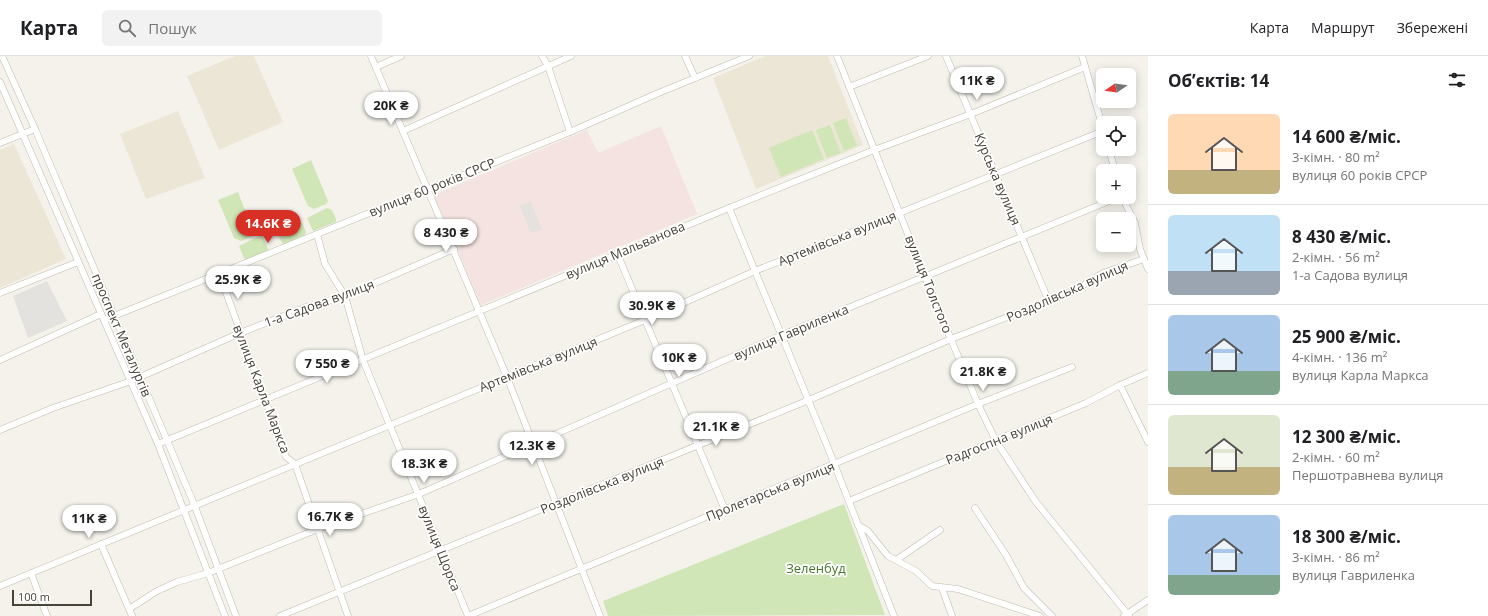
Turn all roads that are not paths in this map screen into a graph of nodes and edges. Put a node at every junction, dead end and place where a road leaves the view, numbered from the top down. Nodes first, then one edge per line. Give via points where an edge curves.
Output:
1 (2, 56) edge
2 (371, 56) edge
3 (401, 56) edge
4 (542, 56) edge
5 (571, 56) edge
6 (685, 56) edge
7 (749, 56) edge
8 (837, 56) edge
9 (928, 56) edge
10 (946, 56) edge
11 (1082, 56) edge
12 (548, 66) junction
13 (376, 67) junction
14 (1085, 67) junction
15 (695, 78) junction
16 (0, 82) edge
17 (849, 87) junction
18 (971, 114) junction
19 (1099, 116) edge
20 (35, 129) junction
21 (403, 131) junction
22 (570, 132) junction
23 (23, 134) junction
24 (1096, 134) edge
25 (0, 143) edge
26 (874, 150) junction
27 (996, 175) junction
28 (428, 189) junction
29 (1103, 204) edge
30 (1124, 204) edge
31 (729, 208) junction
32 (900, 213) junction
33 (317, 234) junction
34 (1022, 237) junction
35 (454, 249) junction
36 (617, 254) junction
37 (1144, 259) junction
38 (78, 262) junction
39 (92, 264) junction
40 (1148, 269) edge
41 (82, 270) junction
42 (755, 271) junction
43 (219, 273) junction
44 (925, 277) junction
45 (0, 293) edge
46 (345, 296) junction
47 (1049, 302) junction
48 (478, 311) junction
49 (101, 314) junction
50 (115, 316) junction
51 (104, 320) junction
52 (645, 320) junction
53 (240, 333) junction
54 (782, 335) junction
55 (951, 339) junction
56 (0, 360) edge
57 (363, 360) junction
58 (1072, 367) dead end
59 (1148, 373) edge
60 (140, 376) junction
61 (507, 377) junction
62 (131, 381) junction
63 (672, 382) junction
64 (1120, 385) junction
65 (265, 400) junction
66 (809, 400) junction
67 (978, 404) junction
68 (391, 424) junction
69 (0, 430) edge
70 (167, 439) junction
71 (996, 441) junction
72 (1148, 442) edge
73 (158, 444) junction
74 (533, 444) junction
75 (698, 445) junction
76 (295, 464) junction
77 (835, 465) junction
78 (419, 494) junction
79 (849, 501) junction
80 (556, 503) junction
81 (194, 504) junction
82 (975, 508) dead end
83 (184, 509) junction
84 (725, 510) junction
85 (858, 525) junction
86 (318, 529) junction
87 (940, 530) dead end
88 (101, 544) junction
89 (442, 550) junction
90 (896, 560) junction
91 (219, 569) junction
92 (582, 569) junction
93 (30, 573) junction
94 (208, 573) junction
95 (0, 586) edge
96 (942, 588) junction
97 (340, 592) junction
98 (1148, 600) edge
99 (129, 609) junction
100 (1127, 615) edge
101 (47, 616) edge
102 (132, 616) edge
103 (225, 616) edge
104 (236, 616) edge
105 (280, 616) edge
106 (348, 616) edge
107 (468, 616) edge
108 (600, 616) edge
109 (894, 616) edge
110 (952, 616) edge
111 (1040, 616) edge
112 (1052, 616) edge

1 - 20 street, проспект Металургів
2 - 13 street
3 - 13 street
4 - 12 street
5 - 12 street
6 - 15 street
7 - 15 street, вулиця 60 років СРСР
8 - 17 street, вулиця Толстого
9 - 17 street
10 - 18 street, Курська вулиця
11 - 14 street
12 - 21 street
12 - 22 street
13 - 21 street
14 - 18 street, вулиця Мальванова
14 - 19 street
15 - 22 street, вулиця 60 років СРСР
16 - 23 street, проспект Металургів
17 - 26 street, вулиця Толстого
18 - 26 street, вулиця Мальванова
18 - 27 street, Курська вулиця
20 - 23 street
20 - 39 street, проспект Металургів
21 - 28 street
22 - 28 street, вулиця 60 років СРСР
23 - 25 street
23 - 38 street, проспект Металургів
24 - 27 street, Артемівська вулиця
26 - 31 street, вулиця Мальванова
26 - 32 street, вулиця Толстого
27 - 32 street, Артемівська вулиця
27 - 34 street, Курська вулиця
28 - 33 street, вулиця 60 років СРСР
28 - 35 street
29 - 34 street, вулиця Гавриленка
30 - 37 street via 1135,222
31 - 36 street, вулиця Мальванова
31 - 42 street
32 - 42 street, Артемівська вулиця
32 - 44 street, вулиця Толстого
33 - 43 street, вулиця 60 років СРСР
33 - 46 street, вулиця Щорса via 325,264
34 - 44 street, вулиця Гавриленка
34 - 47 street, Курська вулиця
35 - 46 street, 1-а Садова вулиця
35 - 48 street
36 - 48 street, вулиця Мальванова
36 - 52 street
37 - 40 street
37 - 47 street, Роздолівська вулиця via 1103,273 1074,291
38 - 41 street, проспект Металургів
38 - 45 street
39 - 41 street
39 - 50 street, проспект Металургів
41 - 49 street, проспект Металургів
42 - 52 street, Артемівська вулиця
42 - 54 street
43 - 50 street, вулиця 60 років СРСР
43 - 53 street, вулиця Карла Маркса
44 - 54 street, вулиця Гавриленка
44 - 55 street, вулиця Толстого
46 - 53 street, 1-а Садова вулиця via 309,306
46 - 57 street, вулиця Щорса
47 - 55 street, Роздолівська вулиця
48 - 57 street, вулиця Мальванова
48 - 61 street
49 - 51 street, проспект Металургів
49 - 56 street
50 - 51 street, вулиця 60 років СРСР
50 - 60 street, проспект Металургів
51 - 62 street, проспект Металургів
52 - 61 street, Артемівська вулиця
52 - 63 street
53 - 60 street, 1-а Садова вулиця
53 - 65 street, вулиця Карла Маркса
54 - 63 street, вулиця Гавриленка
54 - 66 street
55 - 66 street, Роздолівська вулиця
55 - 67 street, вулиця Толстого
57 - 65 street, вулиця Мальванова
57 - 68 street, вулиця Щорса
58 - 67 street, Пролетарська вулиця
59 - 64 street, Радгоспна вулиця
60 - 62 street, 1-а Садова вулиця
60 - 70 street, проспект Металургів
61 - 68 street, Артемівська вулиця
61 - 74 street
62 - 69 street via 53,408
62 - 73 street, проспект Металургів
63 - 74 street, вулиця Гавриленка
63 - 75 street
64 - 71 street, Радгоспна вулиця via 1086,403
64 - 72 street
65 - 70 street, вулиця Мальванова
65 - 76 street, вулиця Карла Маркса via 286,457
66 - 75 street, Роздолівська вулиця
66 - 77 street
67 - 71 street, вулиця Толстого
67 - 77 street, Пролетарська вулиця
68 - 76 street, Артемівська вулиця
68 - 78 street, вулиця Щорса
70 - 73 street, вулиця Мальванова
70 - 81 street, проспект Металургів
71 - 79 street, Радгоспна вулиця
71 - 100 street, вулиця Толстого via 1036,502
73 - 83 street, проспект Металургів
74 - 78 street, вулиця Гавриленка
74 - 80 street
75 - 80 street, Роздолівська вулиця
75 - 84 street
76 - 81 street, Артемівська вулиця
76 - 86 street, вулиця Карла Маркса
77 - 79 street
77 - 84 street, Пролетарська вулиця
78 - 86 street, вулиця Гавриленка
78 - 89 street, вулиця Щорса
79 - 85 street
80 - 89 street, Роздолівська вулиця
80 - 92 street
81 - 83 street, Артемівська вулиця
81 - 91 street, проспект Металургів
82 - 112 street via 1024,588
83 - 88 street
83 - 94 street, проспект Металургів
84 - 92 street, Пролетарська вулиця
85 - 90 street via 868,531 888,556
85 - 109 street
86 - 91 street, вулиця Гавриленка
86 - 97 street, вулиця Карла Маркса
87 - 90 street
88 - 93 street
88 - 99 street
89 - 97 street, Роздолівська вулиця
89 - 107 street, вулиця Щорса
90 - 96 street via 916,571 932,586
91 - 94 street, вулиця Гавриленка
91 - 104 street, проспект Металургів
92 - 107 street, Пролетарська вулиця
92 - 108 street
93 - 95 street
93 - 101 street
94 - 99 street via 157,591
94 - 103 street, проспект Металургів
96 - 110 street
96 - 111 street via 958,590
97 - 105 street, Роздолівська вулиця
97 - 106 street, вулиця Карла Маркса
98 - 100 street
99 - 102 street

